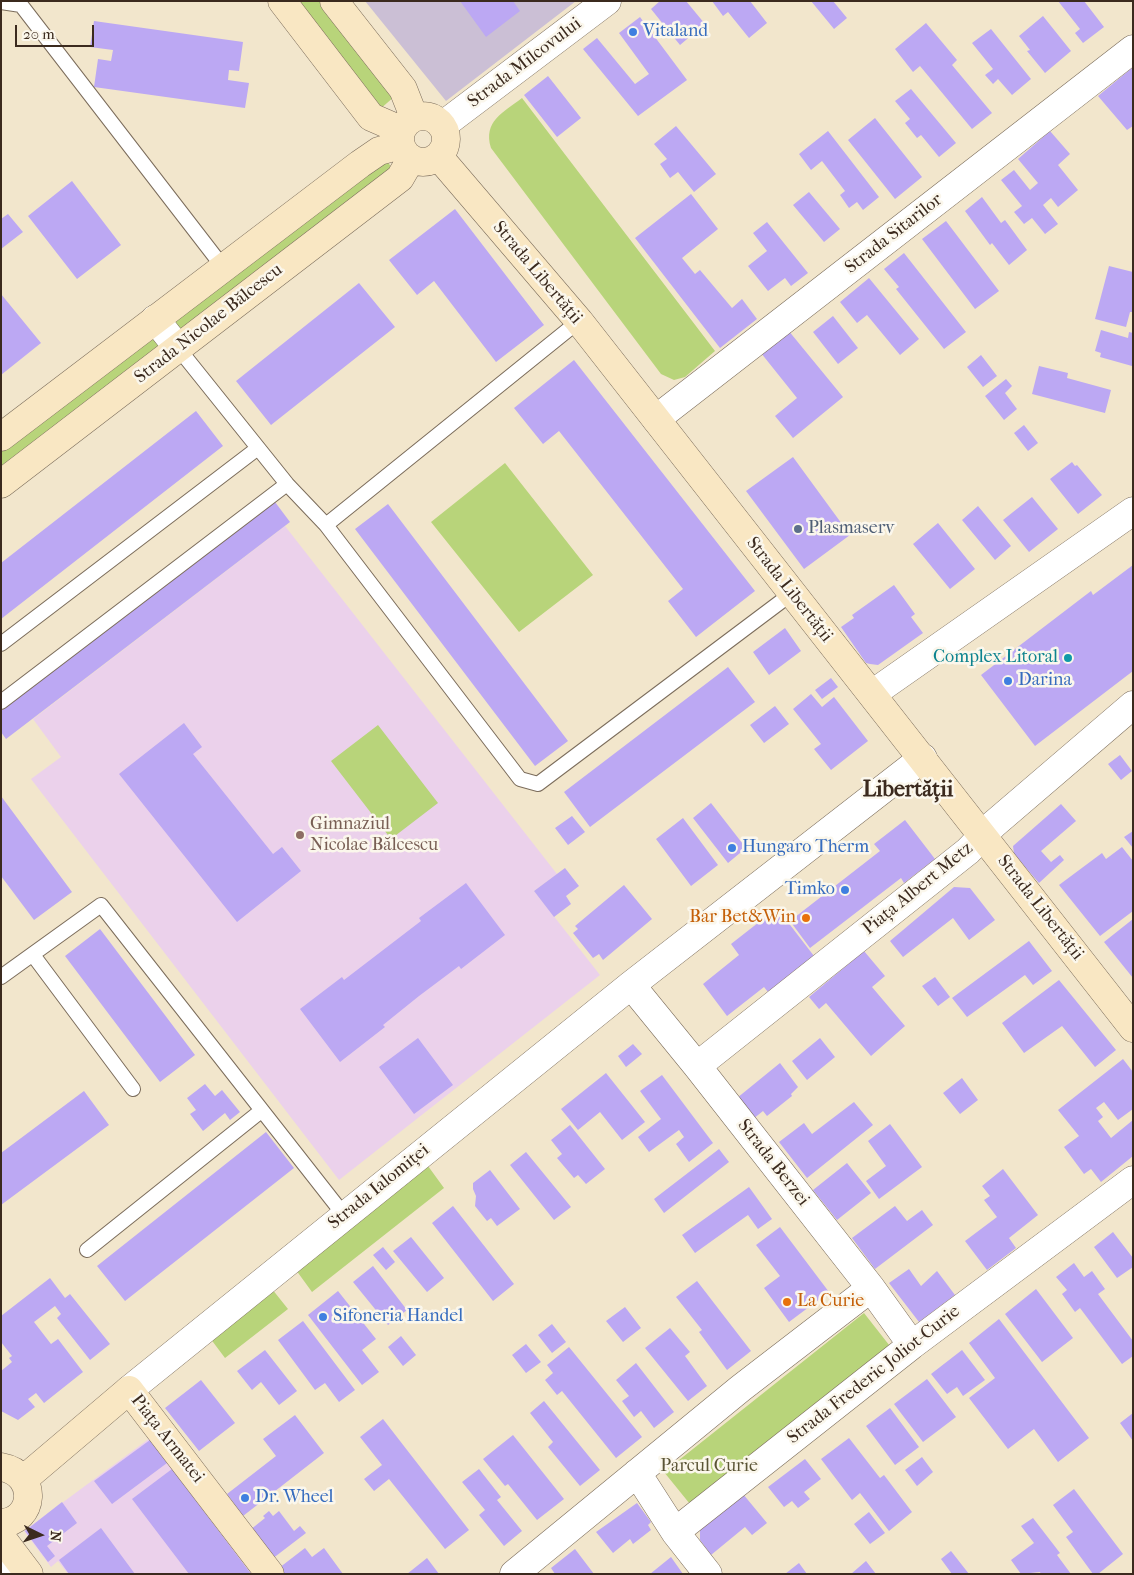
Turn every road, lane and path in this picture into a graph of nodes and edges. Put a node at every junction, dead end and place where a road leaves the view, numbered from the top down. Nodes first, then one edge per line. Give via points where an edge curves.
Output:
1 (282, 1) edge
2 (334, 1) edge
3 (607, 1) edge
4 (1, 2) edge
5 (1133, 49) edge
6 (443, 125) junction
7 (407, 138) junction
8 (439, 157) junction
9 (223, 267) junction
10 (155, 319) junction
11 (579, 321) junction
12 (178, 348) junction
13 (656, 419) junction
14 (1, 437) edge
15 (258, 448) junction
16 (1, 484) edge
17 (287, 484) junction
18 (1133, 511) edge
19 (326, 525) junction
20 (791, 594) junction
21 (1, 644) edge
22 (872, 694) junction
23 (1, 702) edge
24 (1133, 705) edge
25 (923, 758) junction
26 (983, 834) junction
27 (32, 955) junction
28 (1, 977) edge
29 (630, 985) junction
30 (1133, 1028) edge
31 (696, 1066) junction
32 (133, 1089) dead end
33 (261, 1111) junction
34 (1133, 1180) edge
35 (344, 1215) junction
36 (87, 1250) dead end
37 (871, 1288) junction
38 (912, 1345) junction
39 (129, 1390) junction
40 (10, 1468) edge
41 (637, 1473) junction
42 (1, 1523) edge
43 (675, 1532) junction
44 (1, 1537) edge
45 (16, 1568) edge
46 (270, 1574) edge
47 (514, 1574) edge
48 (708, 1574) edge

1 - 7 main road via 371,117
2 - 7 main road via 403,89
3 - 6 street, Strada Milcovului
4 - 9 lane via 21,5
5 - 13 street, Strada Sitarilor
6 - 7 main road via 430,116
6 - 8 main road via 447,142
7 - 8 main road via 425,162
7 - 9 main road, Strada Nicolae Bălcescu via 379,151
7 - 12 main road, Strada Nicolae Bălcescu via 400,178
8 - 11 main road, Strada Libertății
9 - 10 main road, Strada Nicolae Bălcescu
10 - 12 street
10 - 14 main road, Strada Nicolae Bălcescu
11 - 13 main road, Strada Libertății
11 - 19 lane
12 - 15 lane
12 - 16 main road, Strada Nicolae Bălcescu
13 - 20 main road, Strada Libertății
15 - 17 lane
15 - 21 lane
17 - 19 lane
17 - 23 lane
18 - 22 street
19 - 20 lane via 520,779 538,784
20 - 22 main road, Strada Libertății
22 - 25 main road, Strada Libertății
24 - 26 street, Piața Albert Metz
25 - 26 main road, Strada Libertății
25 - 29 street
26 - 30 main road, Strada Libertății
26 - 31 street, Piața Albert Metz via 968,851
27 - 28 lane
27 - 32 lane
27 - 33 lane via 101,905
29 - 31 street, Strada Berzei
29 - 35 street, Strada Ialomiței
31 - 37 street, Strada Berzei
33 - 35 lane
33 - 36 lane
34 - 38 street, Strada Frederic Joliot-Curie
35 - 39 street, Strada Ialomiței
37 - 38 street, Strada Berzei
37 - 41 street
38 - 43 street, Strada Frederic Joliot-Curie
39 - 40 main road, Piața Armatei
39 - 46 main road, Piața Armatei
40 - 42 main road via 28,1492 26,1507 17,1518
41 - 43 street
41 - 47 street
43 - 48 street
44 - 45 main road

